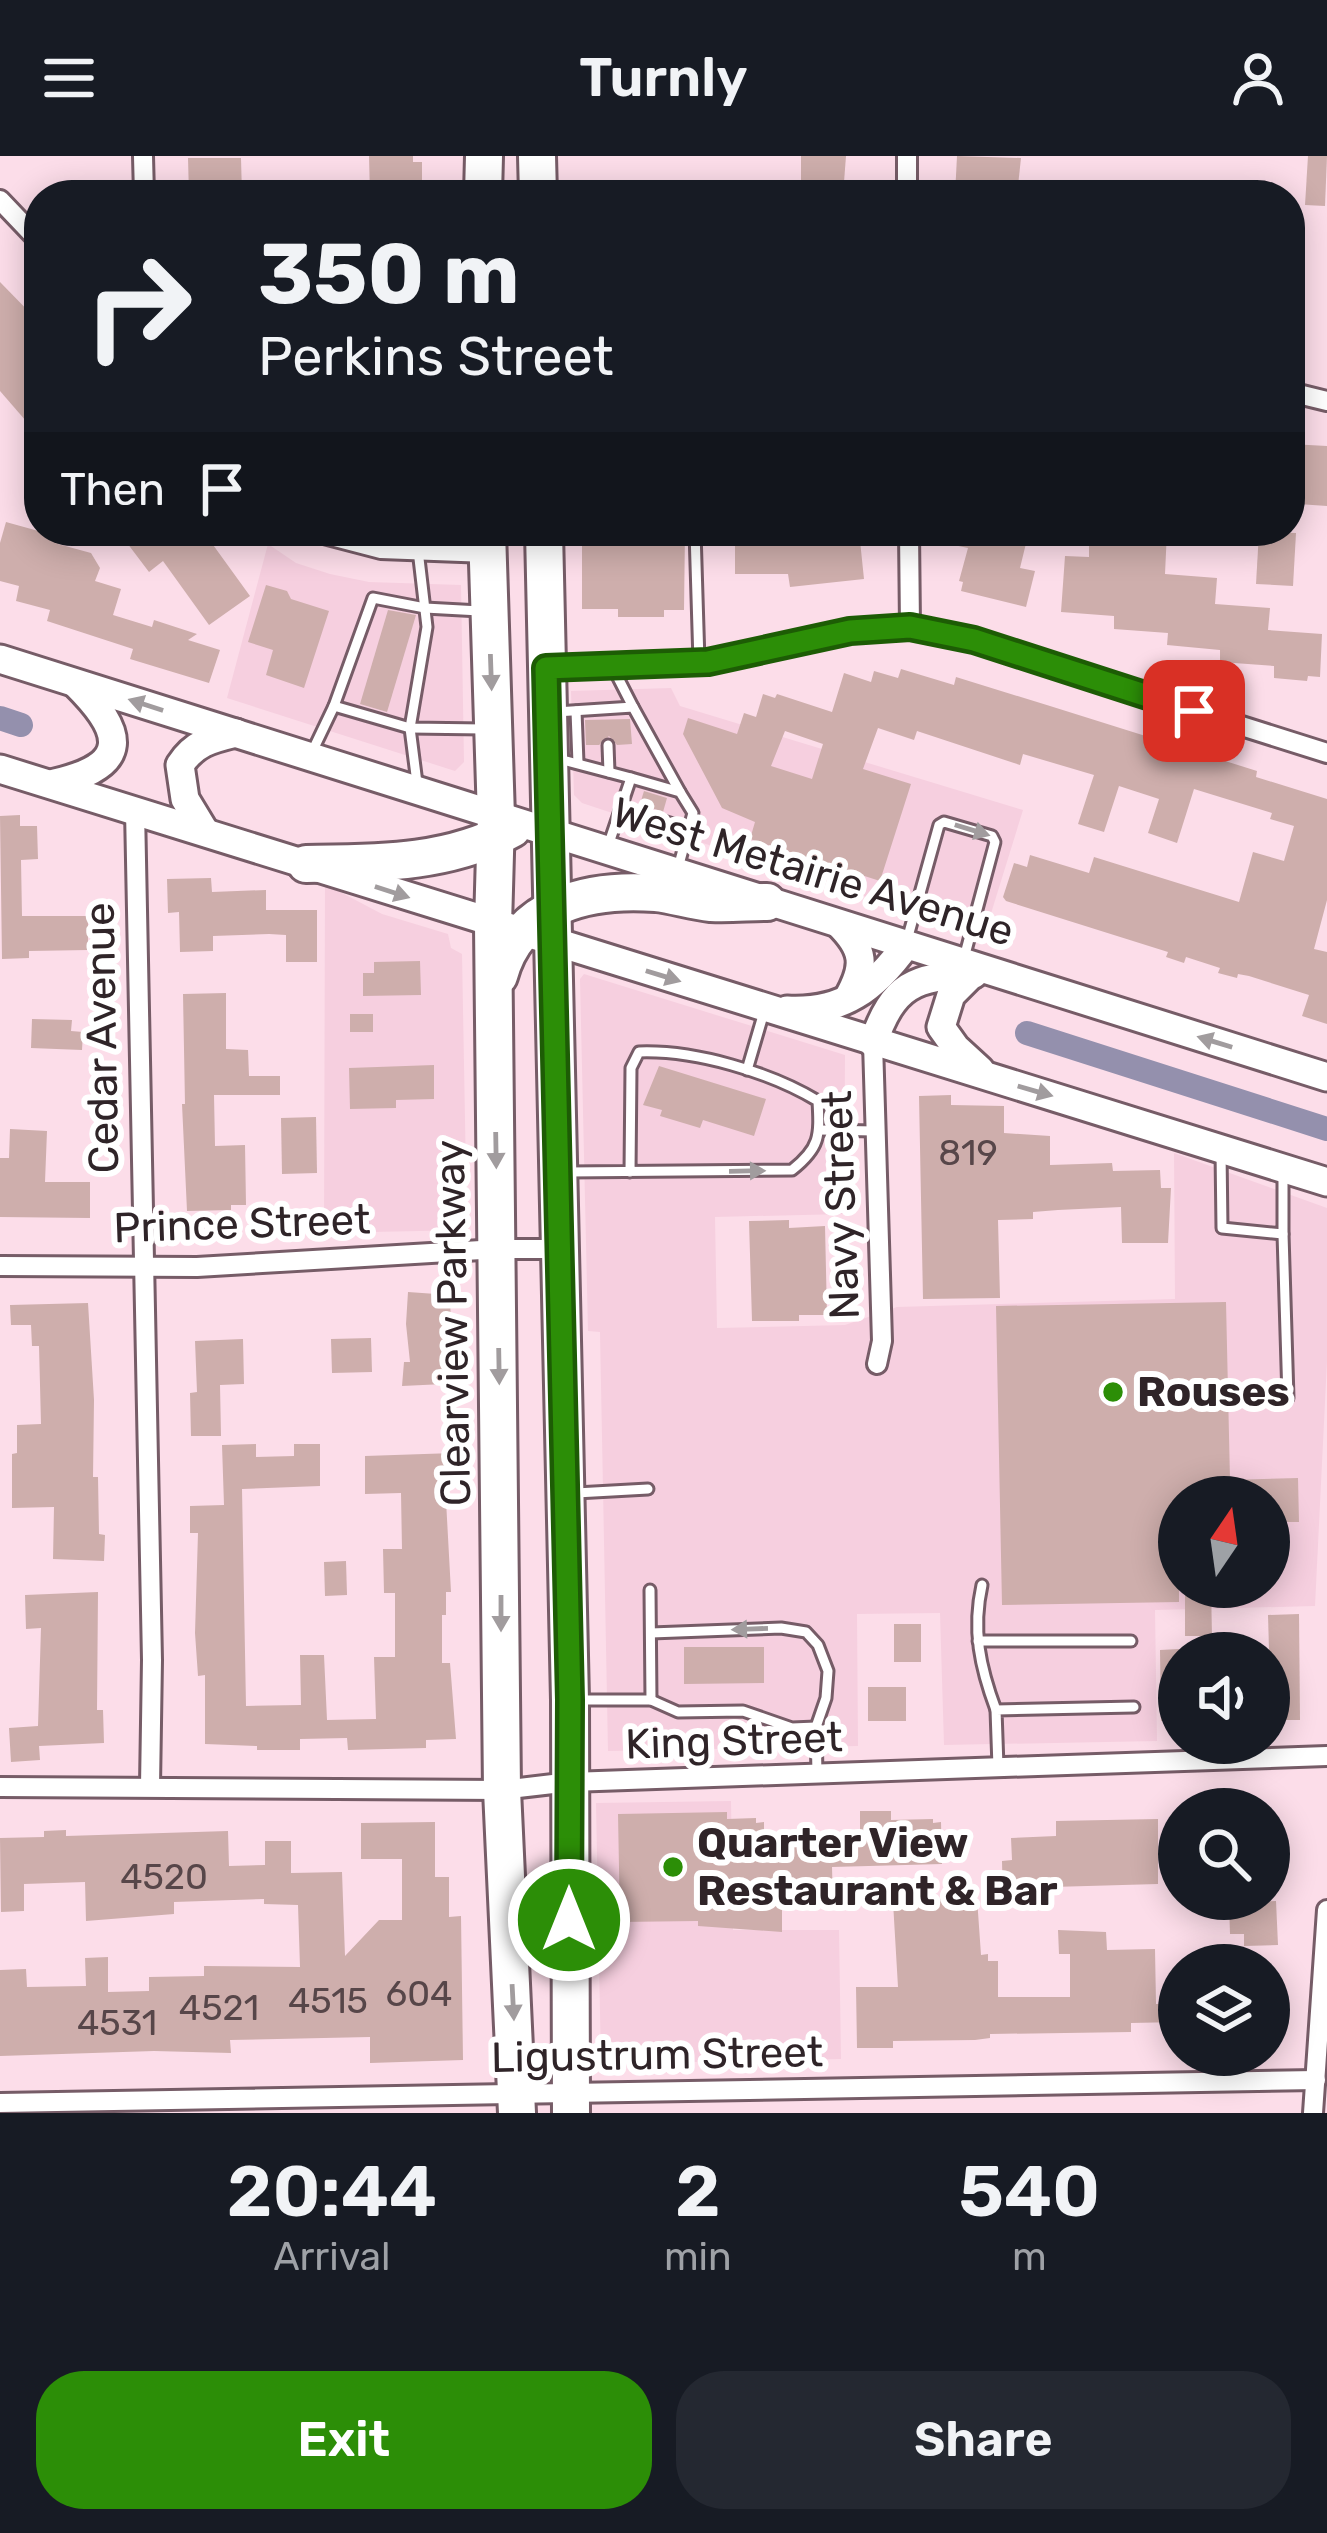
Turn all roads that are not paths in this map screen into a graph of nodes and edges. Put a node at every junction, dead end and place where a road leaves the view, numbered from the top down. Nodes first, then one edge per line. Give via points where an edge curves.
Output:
1 (0, 200) edge
2 (24, 225) edge
3 (372, 546) edge
4 (453, 546) edge
5 (488, 546) edge
6 (520, 546) edge
7 (545, 546) edge
8 (695, 546) edge
9 (909, 546) edge
10 (418, 550) junction
11 (546, 575) junction
12 (425, 608) junction
13 (489, 612) junction
14 (910, 627) junction
15 (0, 658) edge
16 (699, 662) junction
17 (612, 666) junction
18 (546, 668) junction
19 (73, 681) junction
20 (334, 706) junction
21 (633, 707) junction
22 (562, 712) junction
23 (410, 728) junction
24 (493, 729) junction
25 (236, 733) junction
26 (608, 745) dead end
27 (1327, 753) edge
28 (310, 757) junction
29 (558, 763) junction
30 (0, 769) edge
31 (609, 772) junction
32 (631, 778) junction
33 (51, 784) junction
34 (418, 792) junction
35 (680, 792) junction
36 (621, 808) junction
37 (135, 810) junction
38 (515, 829) junction
39 (689, 829) junction
40 (205, 832) junction
41 (606, 851) junction
42 (306, 864) junction
43 (676, 874) junction
44 (767, 902) junction
45 (839, 924) junction
46 (528, 926) junction
47 (906, 945) junction
48 (967, 968) junction
49 (848, 998) junction
50 (765, 1009) junction
51 (872, 1043) junction
52 (747, 1070) junction
53 (986, 1076) junction
54 (1327, 1077) edge
55 (820, 1130) junction
56 (875, 1131) junction
57 (1221, 1147) junction
58 (1283, 1167) junction
59 (556, 1172) junction
60 (629, 1172) junction
61 (1327, 1182) edge
62 (1283, 1234) junction
63 (498, 1249) junction
64 (558, 1249) junction
65 (141, 1265) junction
66 (0, 1266) edge
67 (877, 1364) dead end
68 (1288, 1398) dead end
69 (648, 1489) dead end
70 (565, 1493) junction
71 (500, 1496) junction
72 (982, 1585) dead end
73 (650, 1590) dead end
74 (650, 1633) junction
75 (977, 1641) junction
76 (1131, 1641) dead end
77 (570, 1700) junction
78 (651, 1700) junction
79 (1134, 1707) dead end
80 (996, 1710) junction
81 (816, 1727) junction
82 (1327, 1756) edge
83 (998, 1767) junction
84 (817, 1774) junction
85 (571, 1783) junction
86 (149, 1786) junction
87 (0, 1787) edge
88 (502, 1790) junction
89 (1327, 1910) edge
90 (1316, 2080) junction
91 (571, 2102) edge
92 (0, 2103) edge
93 (517, 2103) edge
94 (1313, 2113) edge

1 - 2 street
3 - 10 street
4 - 10 street
5 - 13 highway, Clearview Parkway
6 - 11 highway via 520,557
7 - 11 highway, Clearview Parkway
8 - 16 lane
9 - 14 street
10 - 12 lane
11 - 18 highway, Clearview Parkway
12 - 13 lane
12 - 20 lane via 373,598
12 - 23 lane
13 -> 24 highway, Clearview Parkway
14 - 16 street
14 - 27 street via 974,640
15 - 19 main road, West Metairie Avenue
16 - 17 street
17 - 18 street
17 - 21 lane
18 - 22 highway, Clearview Parkway
25 -> 19 main road, West Metairie Avenue
19 - 33 main road via 102,711 113,743 89,775
20 - 23 lane
20 - 28 lane
21 - 22 lane via 605,715
21 - 35 lane
22 - 29 highway, Clearview Parkway
23 - 24 lane
23 - 34 lane
24 - 38 highway, Clearview Parkway
25 - 28 main road, West Metairie Avenue
25 - 40 main road via 189,750 180,765 185,799
26 - 31 lane
28 - 34 main road, West Metairie Avenue
29 - 31 lane
29 - 38 highway, Clearview Parkway
30 - 33 main road
31 - 32 lane
32 - 35 lane
32 - 36 lane
33 - 37 main road
34 - 38 main road, West Metairie Avenue
35 - 39 lane via 693,814
36 - 39 lane
36 - 41 lane
37 - 40 main road
37 - 65 street, Cedar Avenue
38 - 41 main road, West Metairie Avenue
38 - 42 highway via 445,856
38 - 46 highway, Clearview Parkway
38 - 46 highway, Clearview Parkway
39 - 43 lane
40 - 42 main road
41 - 43 main road, West Metairie Avenue
42 -> 46 main road
43 - 44 main road, West Metairie Avenue
44 - 45 main road, West Metairie Avenue
44 - 46 highway via 614,892
45 - 47 main road, West Metairie Avenue
45 - 49 main road via 862,956
46 -> 50 main road
46 - 59 highway, Clearview Parkway
46 -> 63 highway, Clearview Parkway via 494,993
47 - 48 main road, West Metairie Avenue
47 -> 48 lane via 939,825 992,836
47 - 49 main road via 882,978
48 - 51 main road via 912,985 886,1007
48 - 53 main road via 941,1027
54 -> 48 main road, West Metairie Avenue
49 - 50 main road via 797,1011
50 - 51 main road
50 - 52 lane
51 - 53 main road
51 - 56 street, Navy Street
52 - 55 lane via 818,1101
52 - 60 lane via 639,1052 631,1068
53 -> 57 main road
55 - 56 lane
60 -> 55 lane via 792,1170 812,1154
56 - 67 street, Navy Street
57 - 58 main road
57 - 62 lane via 1222,1228
58 - 61 main road
58 - 62 lane
59 - 60 lane
59 - 64 highway, Clearview Parkway
62 - 68 lane
63 - 64 street, Prince Street
63 - 65 street, Prince Street
63 -> 71 highway, Clearview Parkway
64 - 70 highway, Clearview Parkway
65 - 66 street, Prince Street
65 - 86 street, Cedar Avenue
69 - 70 lane
70 - 71 highway
70 - 77 highway, Clearview Parkway
71 -> 88 highway, Clearview Parkway
72 - 75 lane
73 - 74 lane
74 - 78 lane
81 -> 74 lane via 828,1671 806,1632
75 - 76 lane
75 - 80 lane
77 - 78 lane
77 - 85 highway, Clearview Parkway
78 - 81 lane via 678,1712 743,1712
79 - 80 lane
80 - 83 lane
81 - 84 lane
82 - 83 street, King Street
83 - 84 street, King Street
84 - 85 street, King Street
85 - 88 street, King Street
85 - 91 highway, Clearview Parkway
86 - 87 street, King Street
86 - 88 street, King Street
88 -> 93 highway, Clearview Parkway
89 - 90 street
90 - 91 street, Ligustrum Street
90 - 94 street
91 - 93 street, Ligustrum Street
92 - 93 street, Ligustrum Street

